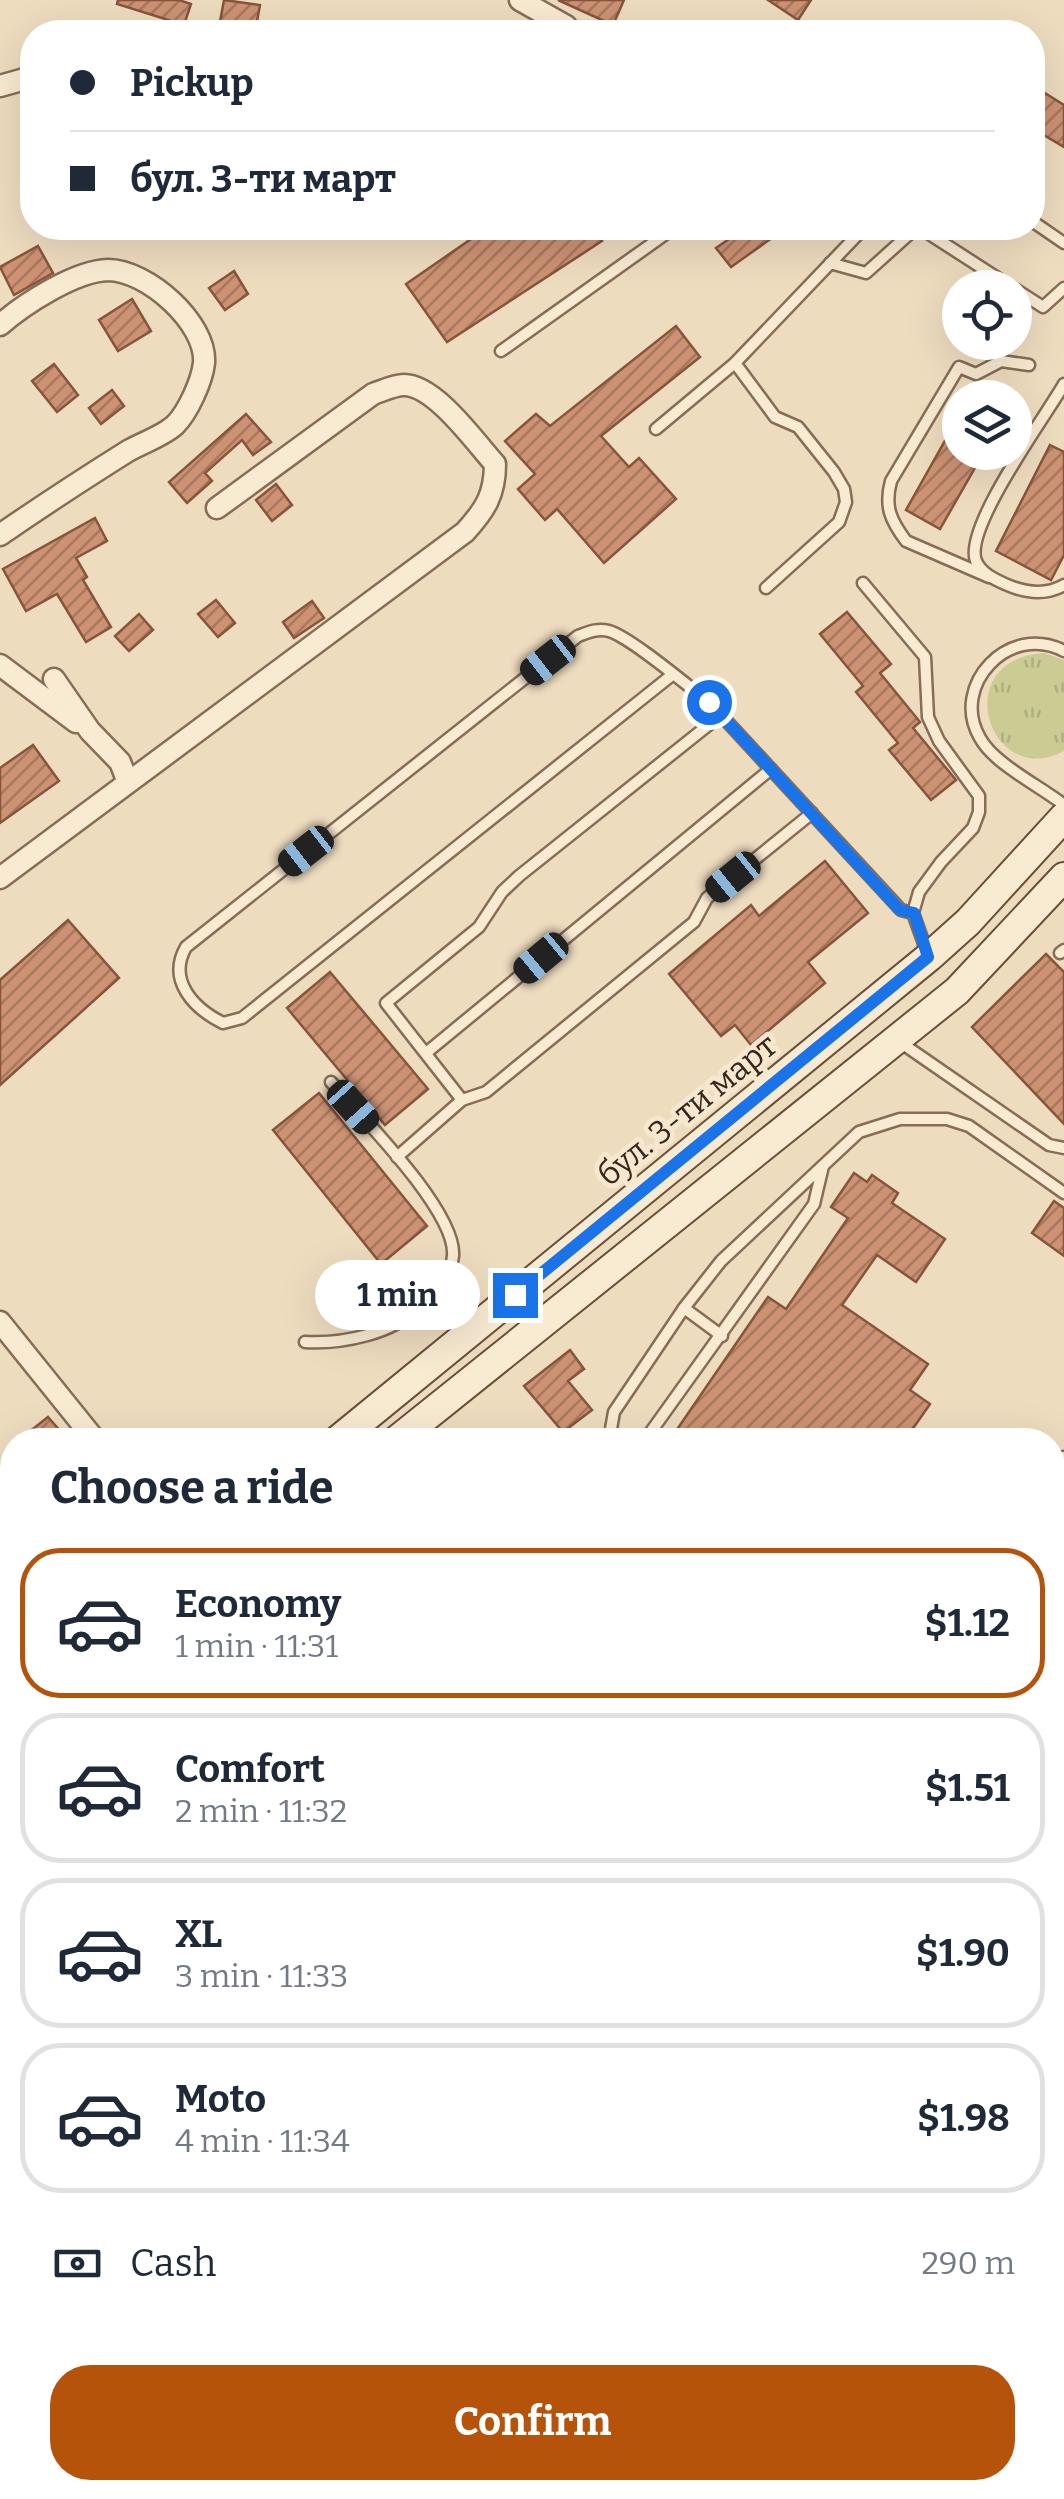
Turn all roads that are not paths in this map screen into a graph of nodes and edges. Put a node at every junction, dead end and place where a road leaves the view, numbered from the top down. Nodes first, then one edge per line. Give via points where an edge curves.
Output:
1 (520, 0) edge
2 (555, 20) edge
3 (657, 240) edge
4 (852, 240) edge
5 (904, 240) edge
6 (937, 240) edge
7 (830, 263) junction
8 (985, 270) edge
9 (1064, 288) edge
10 (1032, 300) edge
11 (0, 325) edge
12 (501, 351) dead end
13 (735, 363) junction
14 (1030, 365) dead end
15 (1064, 384) edge
16 (656, 429) dead end
17 (217, 508) dead end
18 (0, 535) edge
19 (989, 577) junction
20 (863, 583) dead end
21 (1064, 586) edge
22 (766, 588) dead end
23 (1064, 651) edge
24 (0, 664) edge
25 (672, 675) junction
26 (54, 679) dead end
27 (721, 715) junction
28 (90, 732) junction
29 (770, 768) junction
30 (127, 780) junction
31 (1064, 804) edge
32 (812, 813) junction
33 (1064, 817) edge
34 (1064, 877) edge
35 (0, 878) edge
36 (914, 913) junction
37 (928, 957) junction
38 (957, 991) junction
39 (896, 1040) junction
40 (426, 1053) junction
41 (330, 1082) dead end
42 (462, 1100) junction
43 (1064, 1148) edge
44 (397, 1157) junction
45 (823, 1165) junction
46 (1064, 1193) edge
47 (684, 1308) junction
48 (0, 1322) edge
49 (722, 1336) junction
50 (305, 1342) dead end
51 (85, 1428) edge
52 (353, 1428) edge
53 (413, 1428) edge
54 (611, 1428) edge
55 (655, 1428) edge

1 - 2 street
3 - 12 lane
4 - 7 lane
5 - 7 lane via 866,273
6 - 8 lane
7 - 13 lane
9 - 10 lane via 1043,307
11 - 18 street via 63,283 106,270 136,275 171,300 198,336 204,362 175,425
13 - 16 lane
13 - 22 lane via 775,417 798,427 834,472 846,502 839,522
14 - 19 lane via 1002,361 976,374 959,367 886,500 906,541
15 - 19 lane via 975,536 976,560
17 - 30 street via 372,394 401,385 441,404 495,464 486,509 465,532
19 - 21 lane via 1022,592
20 - 36 lane via 924,658 928,717 979,796 973,828 920,892
23 - 31 lane via 1037,643 999,654 980,675 972,706 991,752
24 - 28 street
25 - 25 lane via 613,632 578,636 186,947 177,970 180,983 208,1015 223,1023 242,1018
25 - 27 lane
26 - 28 street
27 - 29 lane
27 - 40 lane via 519,876 479,928 386,1002
28 - 30 street via 120,762
29 - 32 lane
29 - 40 lane
30 - 35 street
32 - 36 lane via 900,910
32 - 42 lane via 707,898 694,922 486,1092
33 - 37 street, бул. 3-ти март
34 - 38 street
36 - 37 lane
37 - 38 street
37 - 52 street, бул. 3-ти март
38 - 39 street
39 - 43 lane via 1049,1145
39 - 53 street
40 - 42 lane
41 - 44 lane
42 - 44 lane
44 - 50 lane via 452,1241 453,1260 440,1287 410,1316 374,1332
45 - 46 lane via 876,1124 947,1120 969,1126
45 - 47 lane via 720,1261
45 - 49 lane via 814,1204
47 - 49 lane
47 - 54 lane via 614,1412
48 - 51 street
49 - 55 lane

